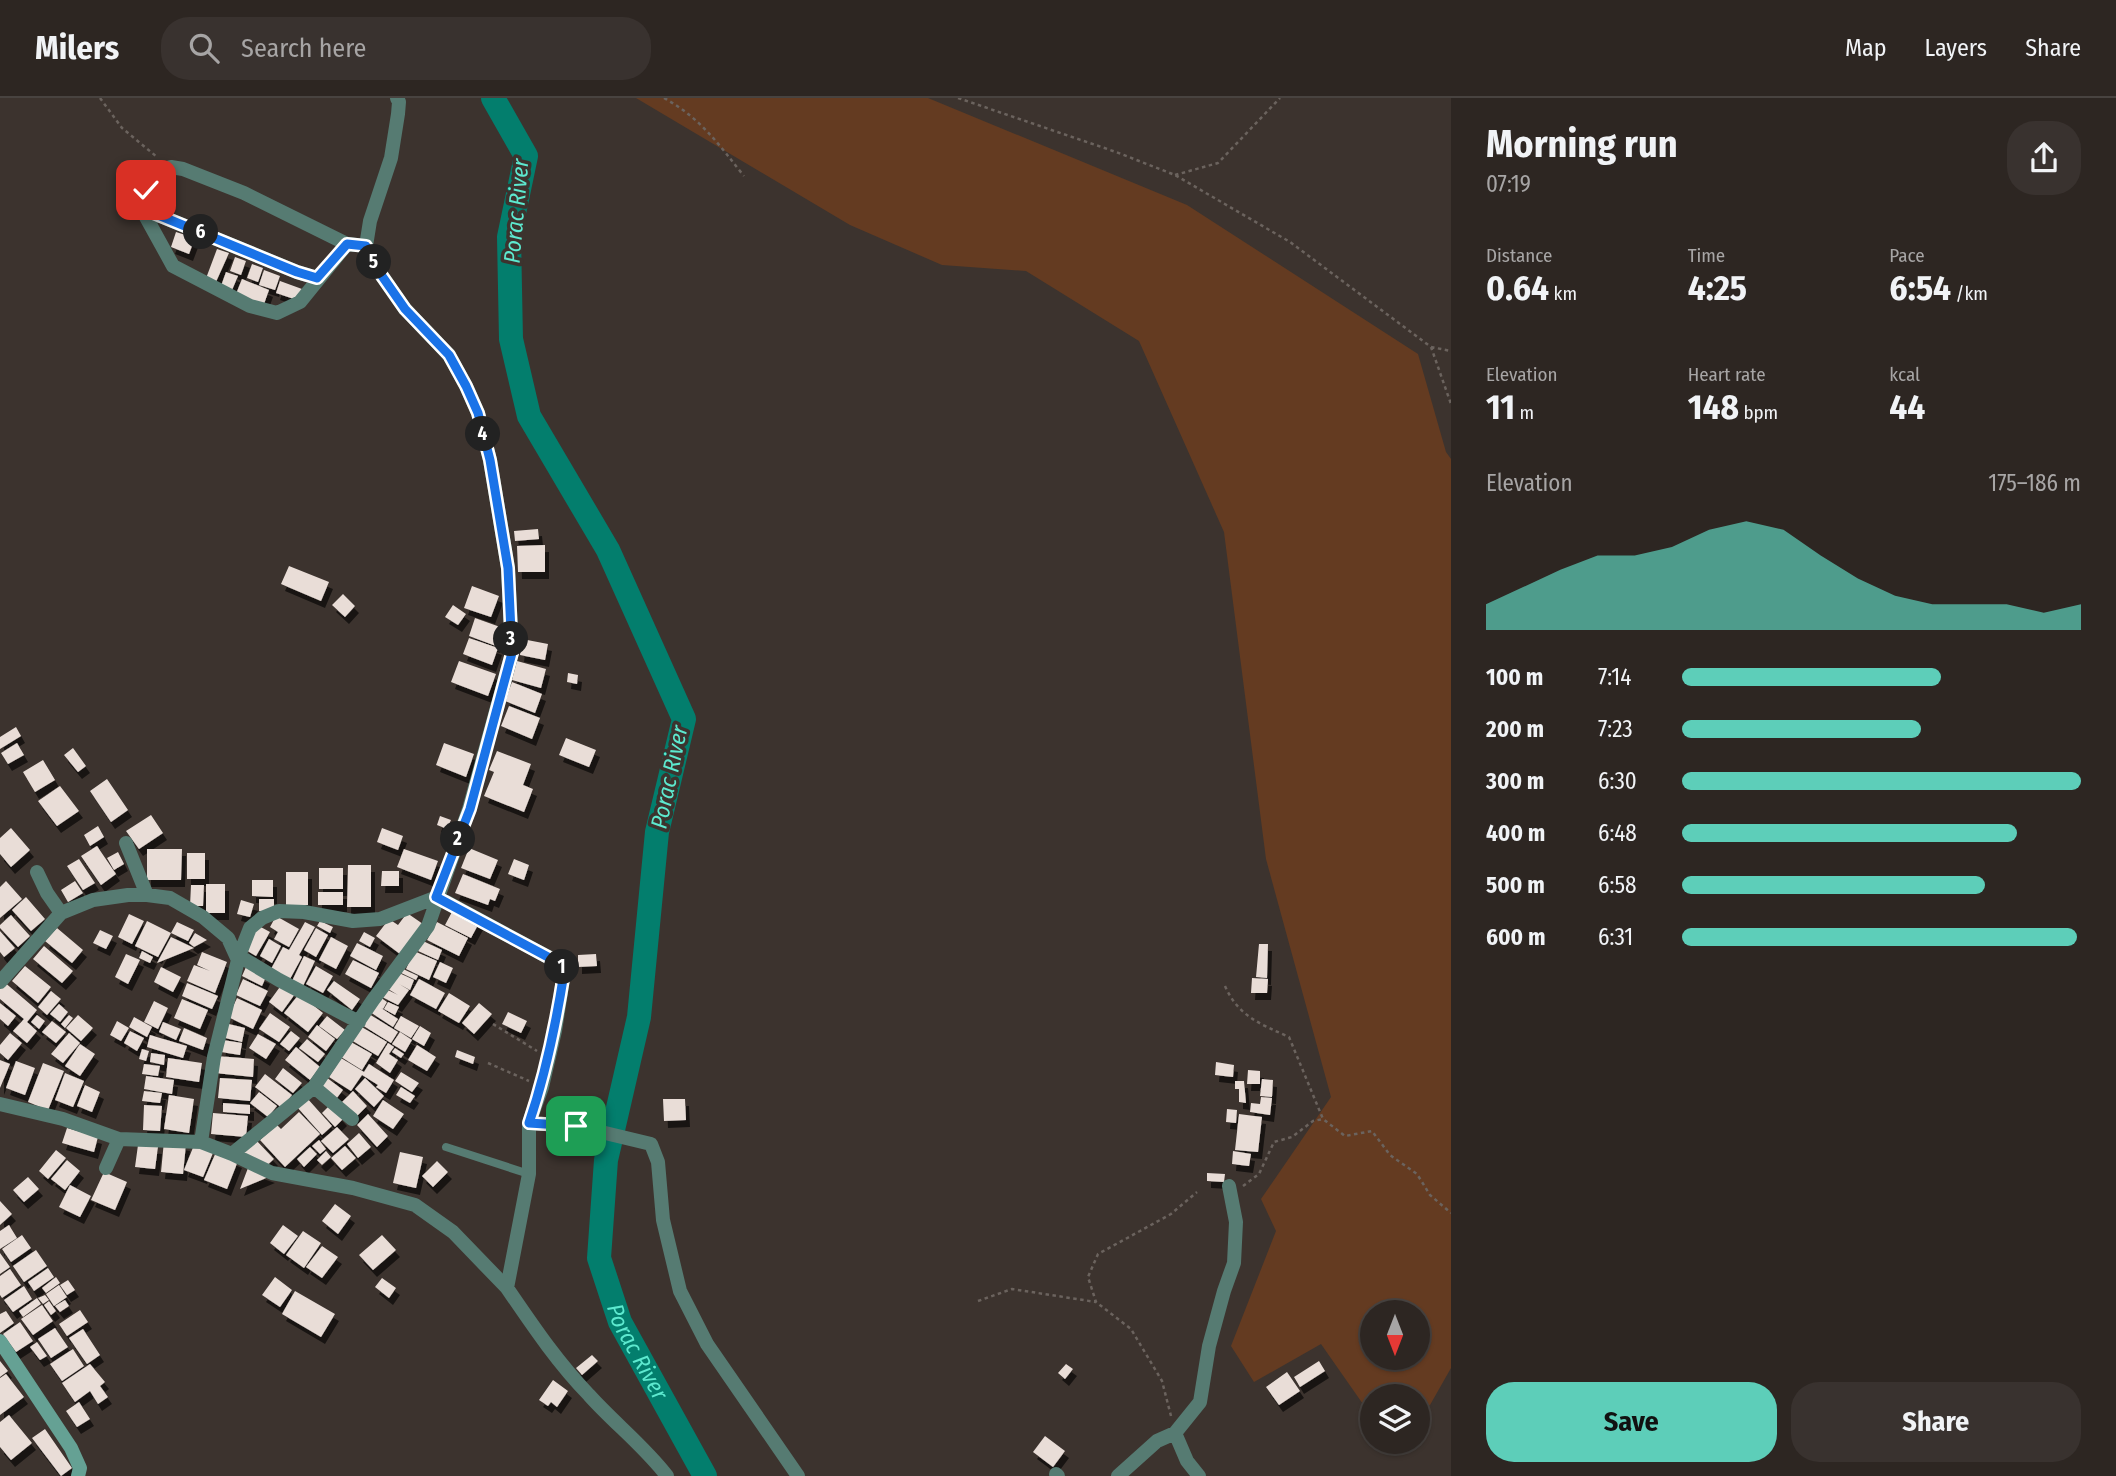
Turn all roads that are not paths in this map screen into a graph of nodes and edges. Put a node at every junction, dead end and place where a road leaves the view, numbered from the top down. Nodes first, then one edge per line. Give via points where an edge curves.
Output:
1 (397, 98) edge
2 (141, 208) junction
3 (347, 244) junction
4 (366, 246) junction
5 (317, 278) junction
6 (126, 843) dead end
7 (37, 872) dead end
8 (147, 895) junction
9 (436, 897) junction
10 (61, 913) junction
11 (239, 958) junction
12 (0, 982) edge
13 (359, 1022) junction
14 (314, 1087) junction
15 (0, 1104) edge
16 (352, 1119) dead end
17 (529, 1123) junction
18 (119, 1139) junction
19 (201, 1142) junction
20 (446, 1147) dead end
21 (232, 1154) junction
22 (106, 1168) dead end
23 (529, 1174) junction
24 (1229, 1186) road end
25 (507, 1288) junction
26 (0, 1341) edge
27 (1175, 1433) junction
28 (78, 1476) edge
29 (667, 1476) edge
30 (797, 1476) edge
31 (1118, 1476) edge
32 (1199, 1476) edge

1 - 4 street via 391,158
2 - 3 street via 159,170 183,169 244,193
2 - 5 street
2 - 5 street via 173,266 250,306 277,313 287,310 300,302
3 - 4 street
3 - 5 street
4 - 9 street via 405,309 449,355 478,413 508,568 512,653 470,809
6 - 8 street
7 - 10 street
8 - 10 street via 93,900
8 - 11 street via 170,898 203,917 228,939
9 - 11 street via 380,919 353,921 279,911 250,928
9 - 13 street via 428,926
9 - 17 street via 561,964 564,973 555,1031
10 - 12 street
11 - 13 street
11 - 19 street via 214,1057
13 - 14 street
14 - 16 street
14 - 21 street
15 - 18 street
17 - 23 street
17 - 30 street via 576,1126 651,1144 680,1291 708,1344
18 - 19 street
18 - 22 street
19 - 21 street
20 - 23 lane
21 - 25 street via 272,1173 415,1205 453,1232
23 - 25 street
24 - 27 street via 1236,1222 1234,1263 1209,1346 1200,1402
25 - 29 street via 550,1352
26 - 28 street via 71,1448 80,1468
27 - 31 street via 1157,1441
27 - 32 street

